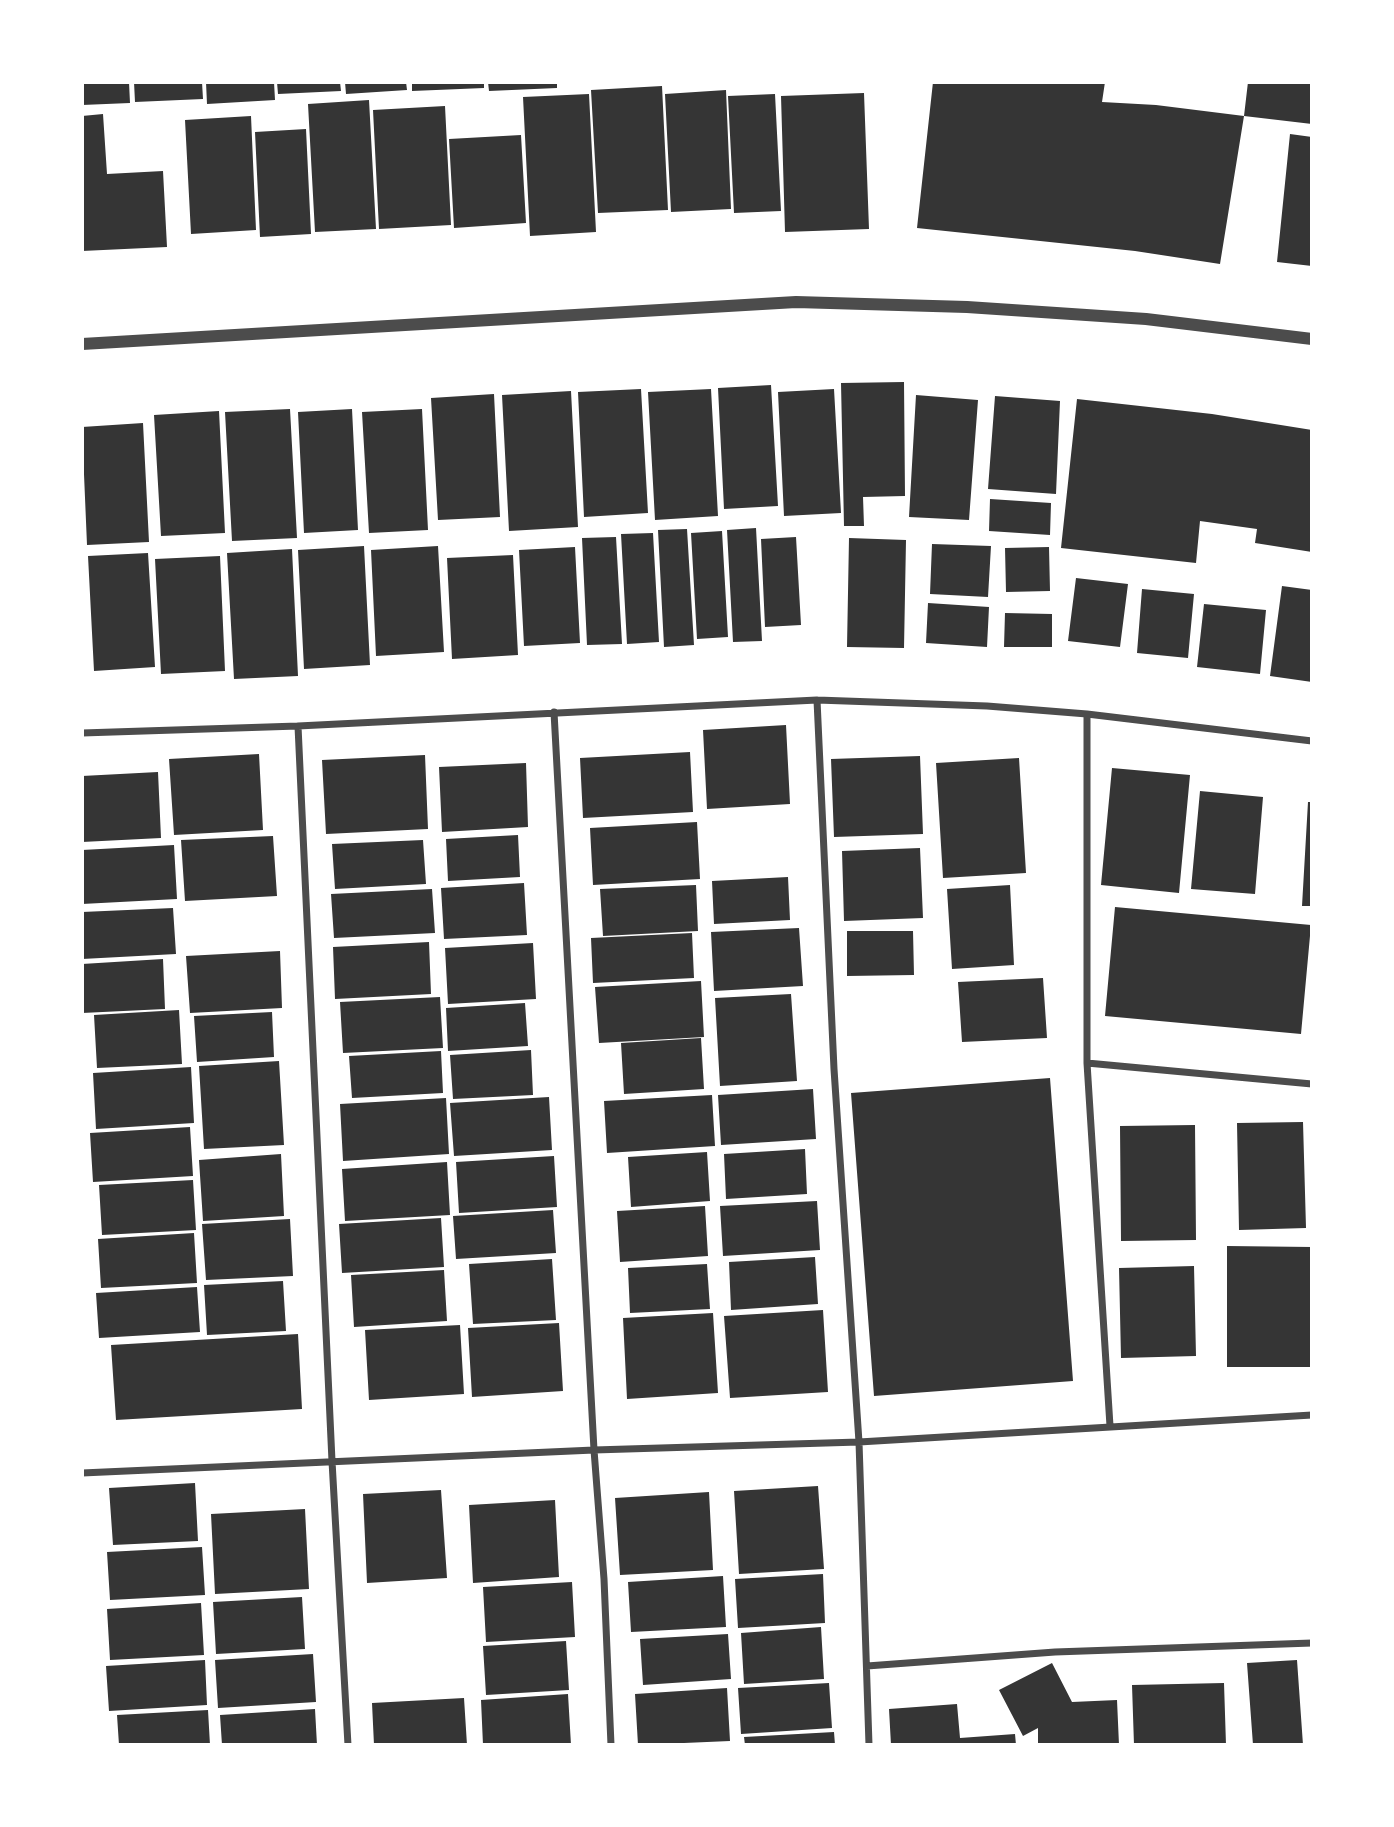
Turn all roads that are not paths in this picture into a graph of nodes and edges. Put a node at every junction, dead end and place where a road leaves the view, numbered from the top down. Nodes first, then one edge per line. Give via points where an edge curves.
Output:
1 (1312, 339) edge
2 (82, 344) edge
3 (817, 700) junction
4 (554, 712) junction
5 (1087, 714) junction
6 (298, 726) junction
7 (82, 733) edge
8 (1312, 741) edge
9 (1087, 1063) junction
10 (1312, 1084) edge
11 (1312, 1415) edge
12 (1110, 1426) junction
13 (859, 1442) junction
14 (593, 1450) junction
15 (332, 1461) junction
16 (82, 1473) edge
17 (1312, 1643) edge
18 (867, 1666) junction
19 (348, 1745) edge
20 (611, 1745) edge
21 (869, 1745) edge

1 - 2 street via 1132,318 796,302
3 - 4 street
3 - 5 street
3 - 13 street via 834,1069
4 - 6 street
4 - 14 street
5 - 8 street
5 - 9 street
6 - 7 street
6 - 15 street
9 - 10 street
9 - 12 street
11 - 12 street
12 - 13 street
13 - 14 street
13 - 18 street
14 - 15 street
14 - 20 street
15 - 16 street
15 - 19 street
17 - 18 street via 1055,1652
18 - 21 street

